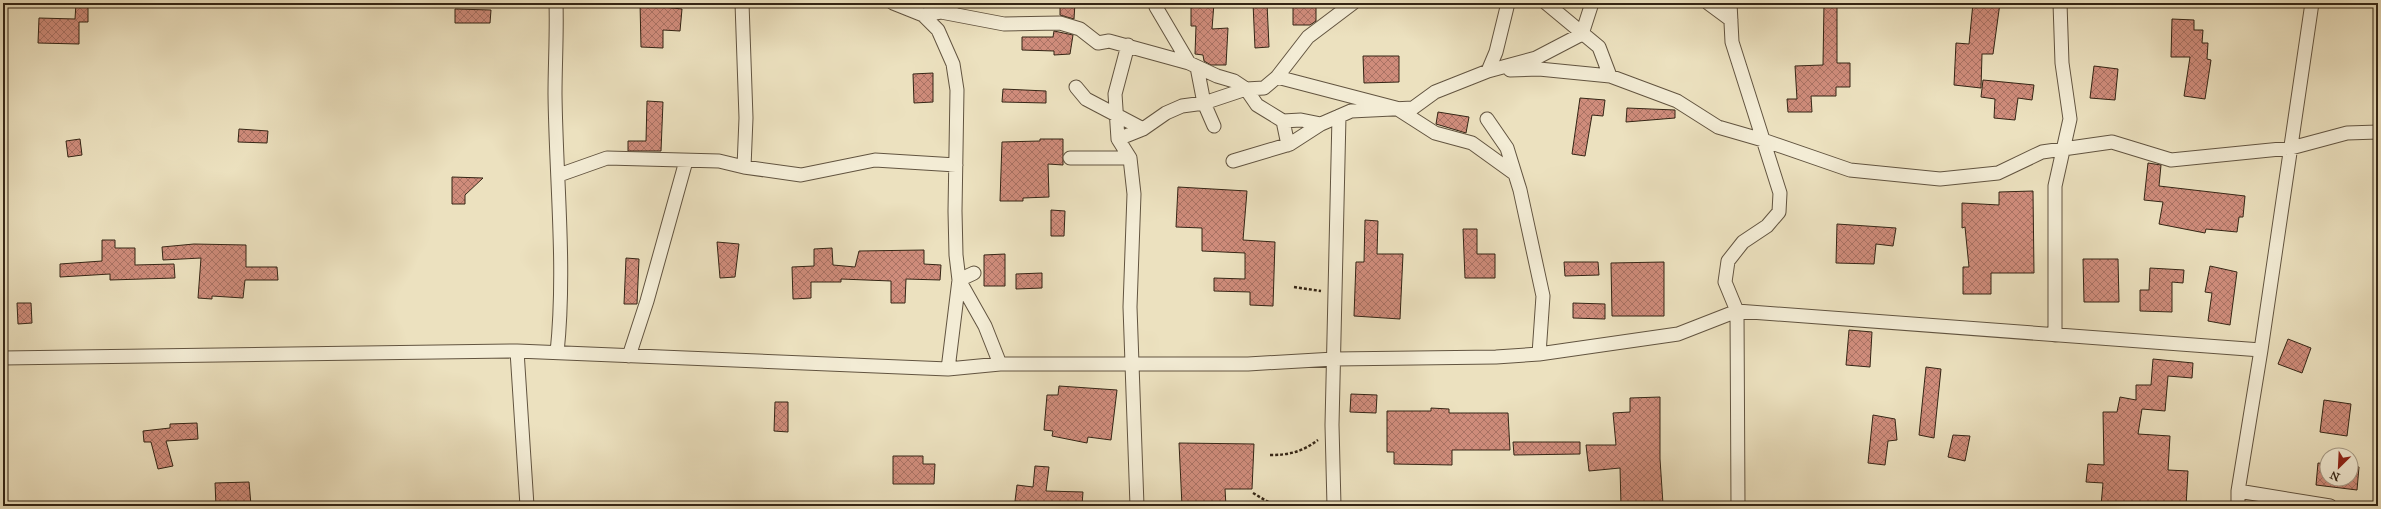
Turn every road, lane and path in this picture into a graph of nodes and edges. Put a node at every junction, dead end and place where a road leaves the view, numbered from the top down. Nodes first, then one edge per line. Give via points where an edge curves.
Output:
1 (556, 3) edge
2 (742, 3) edge
3 (893, 3) edge
4 (954, 3) edge
5 (1156, 3) edge
6 (1353, 3) edge
7 (1508, 3) edge
8 (1546, 3) edge
9 (1592, 3) edge
10 (1708, 3) edge
11 (1730, 3) edge
12 (2060, 3) edge
13 (2312, 3) edge
14 (941, 12) junction
15 (923, 15) junction
16 (1731, 20) junction
17 (1582, 34) junction
18 (1128, 46) junction
19 (1193, 65) junction
20 (1488, 71) junction
21 (1610, 76) junction
22 (1277, 77) junction
23 (1076, 87) dead end
24 (1246, 89) junction
25 (1204, 103) junction
26 (1396, 108) junction
27 (1116, 116) junction
28 (1339, 116) junction
29 (1486, 119) dead end
30 (1283, 121) junction
31 (1321, 124) junction
32 (1214, 126) dead end
33 (1143, 128) junction
34 (2378, 132) edge
35 (1118, 139) junction
36 (1763, 140) junction
37 (1288, 145) junction
38 (2291, 148) junction
39 (2063, 149) junction
40 (1070, 158) dead end
41 (1130, 158) junction
42 (686, 161) junction
43 (1233, 161) dead end
44 (956, 165) junction
45 (744, 167) junction
46 (1515, 174) junction
47 (559, 175) junction
48 (974, 273) dead end
49 (959, 280) junction
50 (1294, 287) dead end
51 (1335, 293) junction
52 (1737, 311) junction
53 (2055, 335) junction
54 (2262, 350) junction
55 (517, 351) junction
56 (556, 353) junction
57 (1539, 354) junction
58 (629, 356) junction
59 (3, 358) edge
60 (1334, 359) junction
61 (1000, 364) junction
62 (1132, 364) junction
63 (948, 369) junction
64 (1332, 425) junction
65 (1270, 455) dead end
66 (2238, 491) junction
67 (1253, 493) dead end
68 (527, 506) edge
69 (1136, 506) edge
70 (1275, 506) edge
71 (1334, 506) edge
72 (1738, 506) edge
73 (2238, 506) edge
74 (2330, 506) edge

1 - 47 street via 555,94
2 - 45 street via 746,118
3 - 15 street
4 - 14 street
5 - 19 street via 1156,7
6 - 22 street via 1308,37
7 - 20 street via 1496,52
8 - 17 street
9 - 17 street
10 - 16 street
11 - 16 street
12 - 39 street via 2062,63 2070,119
13 - 38 street
14 - 15 street
14 - 18 street via 1004,24 1060,23 1080,29 1098,43 1109,41
15 - 44 street via 938,30 953,64 957,90
16 - 36 street via 1732,42
17 - 20 street via 1536,58
17 - 21 street via 1599,46
18 - 19 street
18 - 27 street via 1115,94
19 - 24 street via 1234,81
19 - 25 street
20 - 21 street via 1539,69
20 - 26 street via 1435,92 1413,108
21 - 36 street via 1677,101 1718,127
22 - 24 street via 1264,88
22 - 26 street
23 - 27 street via 1086,99
24 - 25 street
24 - 30 street via 1257,105
25 - 32 street
25 - 33 street via 1182,106
26 - 28 street via 1351,112
26 - 46 street via 1435,134 1472,143
27 - 33 street
27 - 35 street
28 - 31 street
28 - 51 street
29 - 46 street via 1507,148
30 - 31 street via 1302,120
30 - 37 street
31 - 37 street
33 - 35 street
34 - 38 street via 2347,132
35 - 41 street
36 - 39 street via 1850,170 1940,179 1998,173 2042,152
36 - 52 street via 1780,193 1780,212 1767,226 1743,242 1728,261 1726,282
37 - 43 street
38 - 39 street via 2171,160 2112,142
38 - 54 street
39 - 53 street via 2054,186
40 - 41 street
41 - 62 street via 1134,194 1130,307
42 - 45 street via 719,161
42 - 47 street via 607,158
42 - 58 street
44 - 45 street via 875,160 801,175
44 - 49 street via 956,254
46 - 57 street via 1543,296
47 - 56 street via 561,308
48 - 49 street
49 - 61 street via 985,326
49 - 63 street
50 - 51 path
51 - 60 street
52 - 53 street
52 - 57 street via 1678,334
52 - 72 street
53 - 54 street
54 - 66 street
55 - 56 street
55 - 59 street
55 - 68 street
56 - 58 street
57 - 60 street
58 - 63 street
60 - 62 street via 1248,364
60 - 64 street
61 - 62 street
61 - 63 street
62 - 69 street
64 - 65 path via 1308,448 1290,455
64 - 71 street
66 - 73 street
66 - 74 street
67 - 70 path

